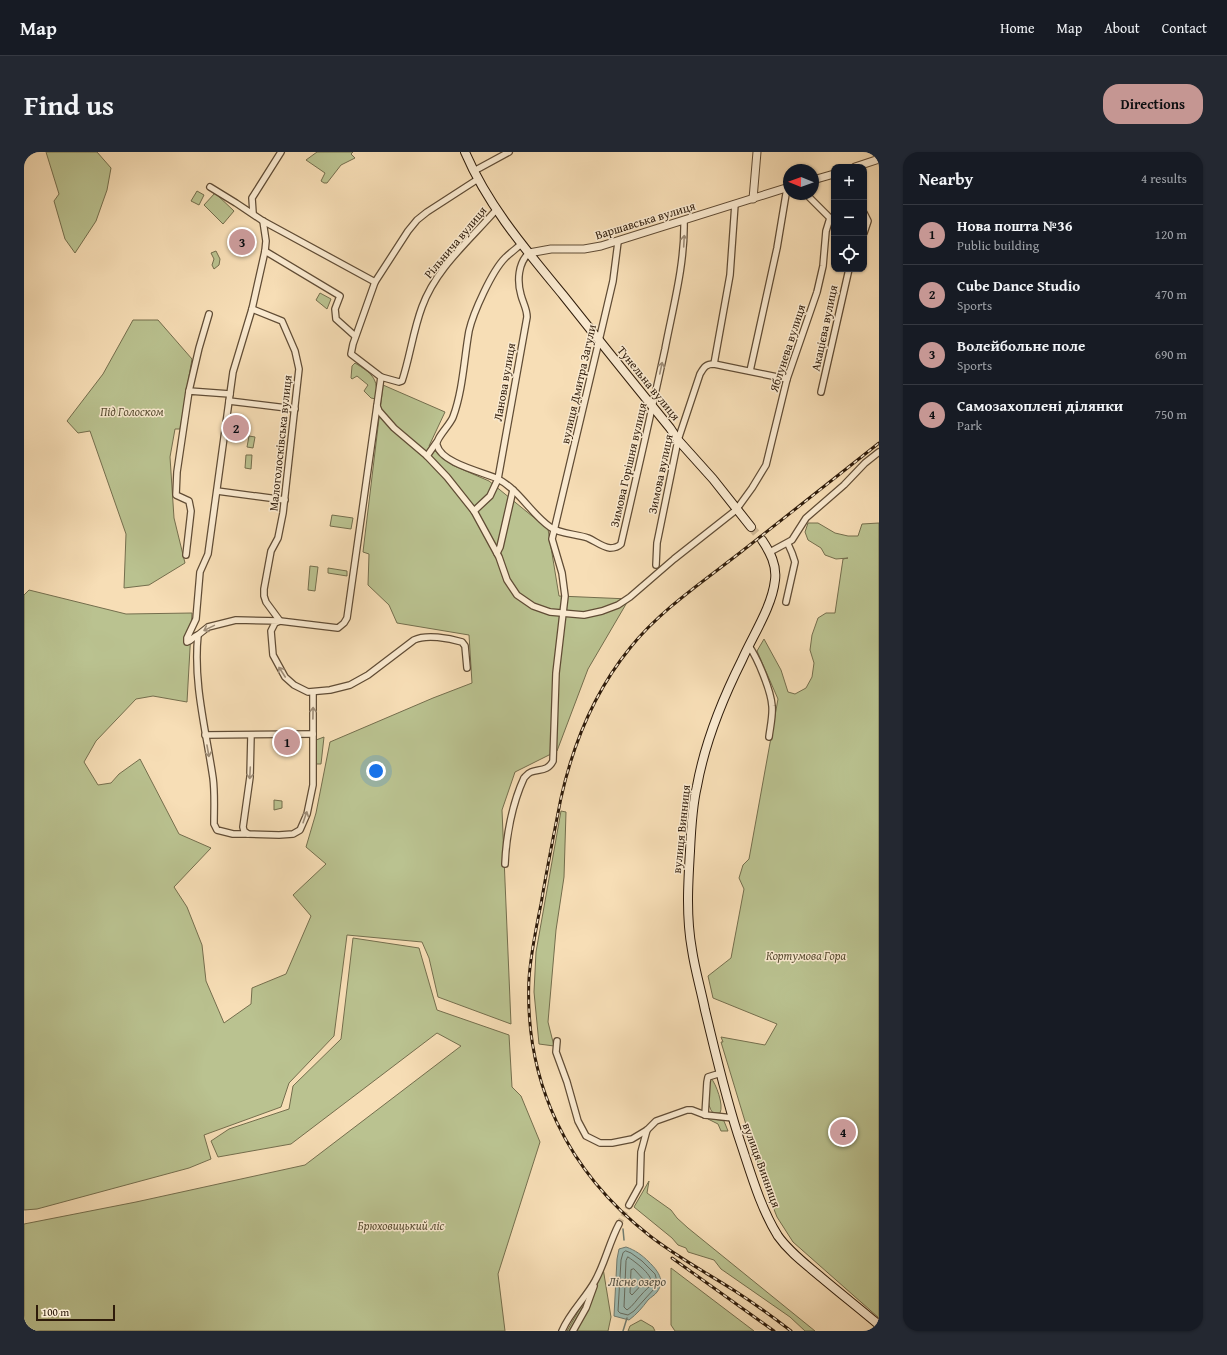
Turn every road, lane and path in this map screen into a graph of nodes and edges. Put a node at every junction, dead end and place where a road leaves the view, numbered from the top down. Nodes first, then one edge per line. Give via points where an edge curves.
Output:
1 (281, 152) edge
2 (465, 152) edge
3 (509, 152) edge
4 (757, 152) edge
5 (879, 159) edge
6 (864, 164) edge
7 (474, 171) junction
8 (831, 175) edge
9 (819, 178) edge
10 (478, 179) junction
11 (210, 187) dead end
12 (783, 189) edge
13 (752, 198) junction
14 (786, 200) edge
15 (813, 200) edge
16 (735, 204) junction
17 (496, 210) junction
18 (253, 213) junction
19 (831, 215) edge
20 (831, 218) edge
21 (263, 221) junction
22 (684, 221) junction
23 (618, 242) junction
24 (521, 244) junction
25 (265, 251) junction
26 (529, 253) junction
27 (848, 272) edge
28 (375, 282) junction
29 (252, 309) junction
30 (209, 314) dead end
31 (356, 336) junction
32 (599, 341) junction
33 (714, 364) junction
34 (750, 371) junction
35 (381, 376) junction
36 (787, 379) junction
37 (190, 391) junction
38 (821, 392) dead end
39 (230, 394) junction
40 (229, 401) junction
41 (377, 406) junction
42 (652, 407) junction
43 (295, 409) junction
44 (678, 440) junction
45 (436, 443) junction
46 (879, 452) edge
47 (427, 456) junction
48 (498, 479) junction
49 (513, 490) junction
50 (216, 491) junction
51 (285, 500) junction
52 (736, 510) junction
53 (474, 511) junction
54 (751, 527) tunnel mouth
55 (554, 530) junction
56 (762, 540) tunnel mouth
57 (788, 544) junction
58 (770, 552) junction
59 (497, 553) junction
60 (186, 555) dead end
61 (656, 565) dead end
62 (786, 602) dead end
63 (562, 613) junction
64 (280, 621) junction
65 (198, 635) junction
66 (748, 646) junction
67 (467, 668) dead end
68 (313, 692) junction
69 (251, 734) junction
70 (313, 734) junction
71 (205, 735) junction
72 (768, 737) dead end
73 (248, 834) junction
74 (505, 864) dead end
75 (557, 1041) dead end
76 (720, 1073) junction
77 (705, 1115) junction
78 (733, 1118) junction
79 (647, 1130) junction
80 (629, 1205) tunnel mouth
81 (619, 1224) tunnel mouth
82 (596, 1279) junction
83 (879, 1325) edge
84 (562, 1331) edge
85 (573, 1331) edge

1 - 18 street via 252,198
2 - 7 main road
3 - 7 street
4 - 13 street
5 - 6 street
7 - 10 main road
8 - 9 street
10 - 17 main road
10 - 28 street via 417,220
11 - 18 street
12 - 13 street, Варшавська вулиця
13 - 16 street, Варшавська вулиця
14 - 34 street
15 - 19 street, Яблунева вулиця
16 - 22 street, Варшавська вулиця
16 - 33 street via 730,275
17 - 24 main road
17 - 35 street, Рільнича вулиця via 459,250 429,292 422,306 402,381
18 - 21 street
20 - 36 street, Яблунева вулиця via 826,231 823,266 817,292
21 - 25 street
21 - 28 street
22 - 23 street, Варшавська вулиця
42 -> 22 street, Зимова Горішня вулиця via 683,252
23 - 26 street, Варшавська вулиця via 593,248 553,249
23 - 32 street, вулиця Дмитра Загули via 613,281
24 - 26 main road
24 - 45 street via 503,260 482,296 470,329 461,385 452,417
25 - 29 street
25 - 31 street via 340,296 335,309 336,319
26 - 32 main road, Тунельна вулиця
26 - 48 street, Ланова вулиця via 520,267 519,286 527,317
27 - 38 street, Акацієва вулиця
28 - 31 street
29 - 39 street via 233,372
29 - 43 street, Малоголосківська вулиця via 282,321 292,343 299,368
30 - 37 street
31 - 35 street via 351,354
32 - 42 main road, Тунельна вулиця
32 - 55 street, вулиця Дмитра Загули
33 - 34 street
33 - 44 street, Зимова вулиця via 708,364 700,374
34 - 36 street
35 - 41 street
36 - 52 street, Яблунева вулиця via 766,465
37 - 39 street
37 - 60 street via 176,495 190,501
39 - 40 street
40 - 43 street
40 - 50 street
41 - 47 street, Яблунева вулиця via 394,428
41 - 64 street via 347,618 336,628
42 - 44 main road, Тунельна вулиця
42 - 55 street, Зимова Горішня вулиця via 621,544 617,547 607,547 588,538
43 - 51 street, Малоголосківська вулиця
44 - 52 main road, Тунельна вулиця via 713,478
44 - 61 street, Зимова вулиця via 657,543
45 - 47 street
45 - 48 street via 445,456 460,465
46 - 57 street via 806,518
47 - 53 street, Яблунева вулиця
48 - 49 street
48 - 53 street, Ланова вулиця via 490,496
49 - 55 street
49 - 59 street
50 - 51 street
50 - 65 street via 208,554 200,572 196,619 187,642
51 - 64 street, Малоголосківська вулиця via 278,538 271,551 264,593 266,602
52 - 54 main road, Тунельна вулиця
52 - 63 street, Яблунева вулиця via 618,605 602,612 584,615
53 - 59 street, Яблунева вулиця
55 - 63 street via 553,543 562,572 564,590
56 - 58 main road
57 - 58 street
57 - 62 street via 795,562
58 - 66 main road, вулиця Винниця via 776,578 774,589
59 - 63 street, Яблунева вулиця via 507,580 517,595 538,609
63 - 74 street via 556,673 553,761 546,769 530,772 524,778 508,832
64 -> 65 street via 236,620 208,627
68 -> 64 street via 301,689 285,677 273,655 271,631 275,623
65 - 71 street via 197,670
66 - 72 street via 755,655 769,692 772,707
66 - 76 main road, вулиця Винниця via 727,692 702,759 691,829 688,914 692,951
67 - 68 street via 465,646 462,642 419,637 368,675 350,685
70 -> 68 street
69 - 70 street
69 - 71 street
69 -> 73 street via 250,777 243,827
73 -> 70 street via 294,834 300,830 307,814 313,785
71 -> 73 street via 213,779 214,824 217,830 225,833
75 - 79 street, вулиця Винниця via 556,1052 578,1121 586,1136 600,1143 612,1143 632,1139
76 - 77 street via 708,1076
76 - 78 main road, вулиця Винниця
77 - 78 street, вулиця Винниця
77 - 79 street, вулиця Винниця via 686,1110 656,1121
78 - 83 main road, вулиця Винниця via 755,1186 779,1237 801,1261
79 - 80 street via 641,1152 640,1185
81 - 82 street
82 - 84 street via 569,1316
82 - 85 street via 593,1291

